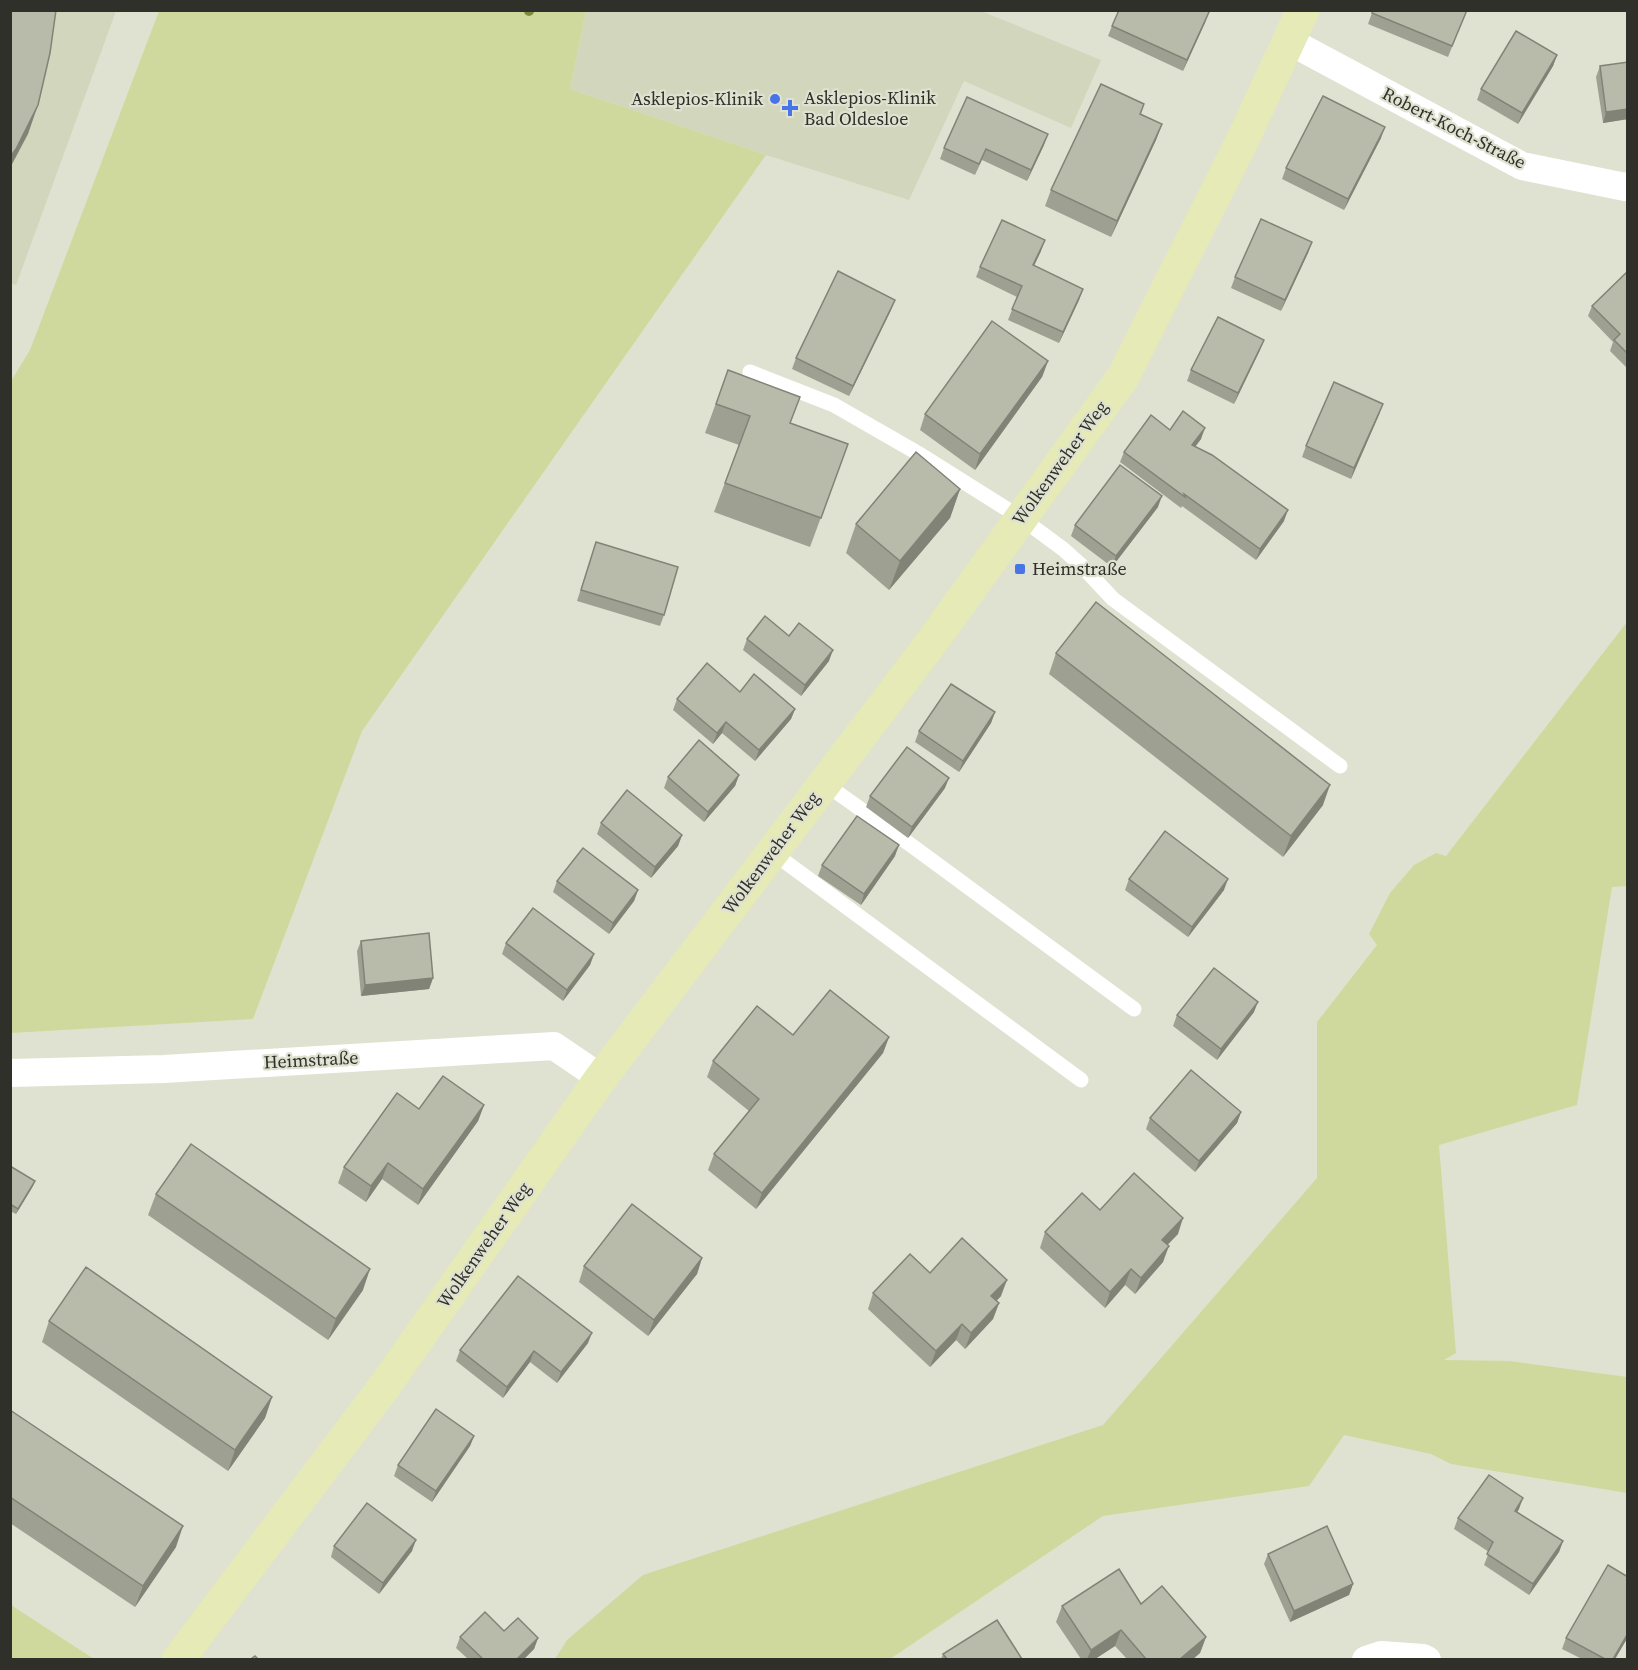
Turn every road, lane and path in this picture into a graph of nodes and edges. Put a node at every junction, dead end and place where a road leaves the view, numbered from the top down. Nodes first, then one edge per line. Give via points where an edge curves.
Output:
1 (1303, 10) edge
2 (1289, 42) junction
3 (1627, 187) edge
4 (750, 372) dead end
5 (1021, 518) junction
6 (1340, 766) dead end
7 (824, 783) junction
8 (772, 852) junction
9 (1134, 1009) dead end
10 (10, 1073) edge
11 (601, 1078) junction
12 (1081, 1080) dead end
13 (178, 1659) edge
14 (1366, 1659) edge
15 (1426, 1659) edge

1 - 2 street, Wolkenweher Weg
2 - 3 street, Robert-Koch-Straße via 1522,166
2 - 5 street, Wolkenweher Weg via 1123,377
4 - 5 lane via 834,405
5 - 6 lane via 1064,549 1113,599
5 - 7 street, Wolkenweher Weg
7 - 8 street, Wolkenweher Weg
7 - 9 lane
8 - 11 street, Wolkenweher Weg
8 - 12 lane
10 - 11 street, Heimstraße via 554,1046
11 - 13 street, Wolkenweher Weg via 384,1387
14 - 15 street via 1381,1655

